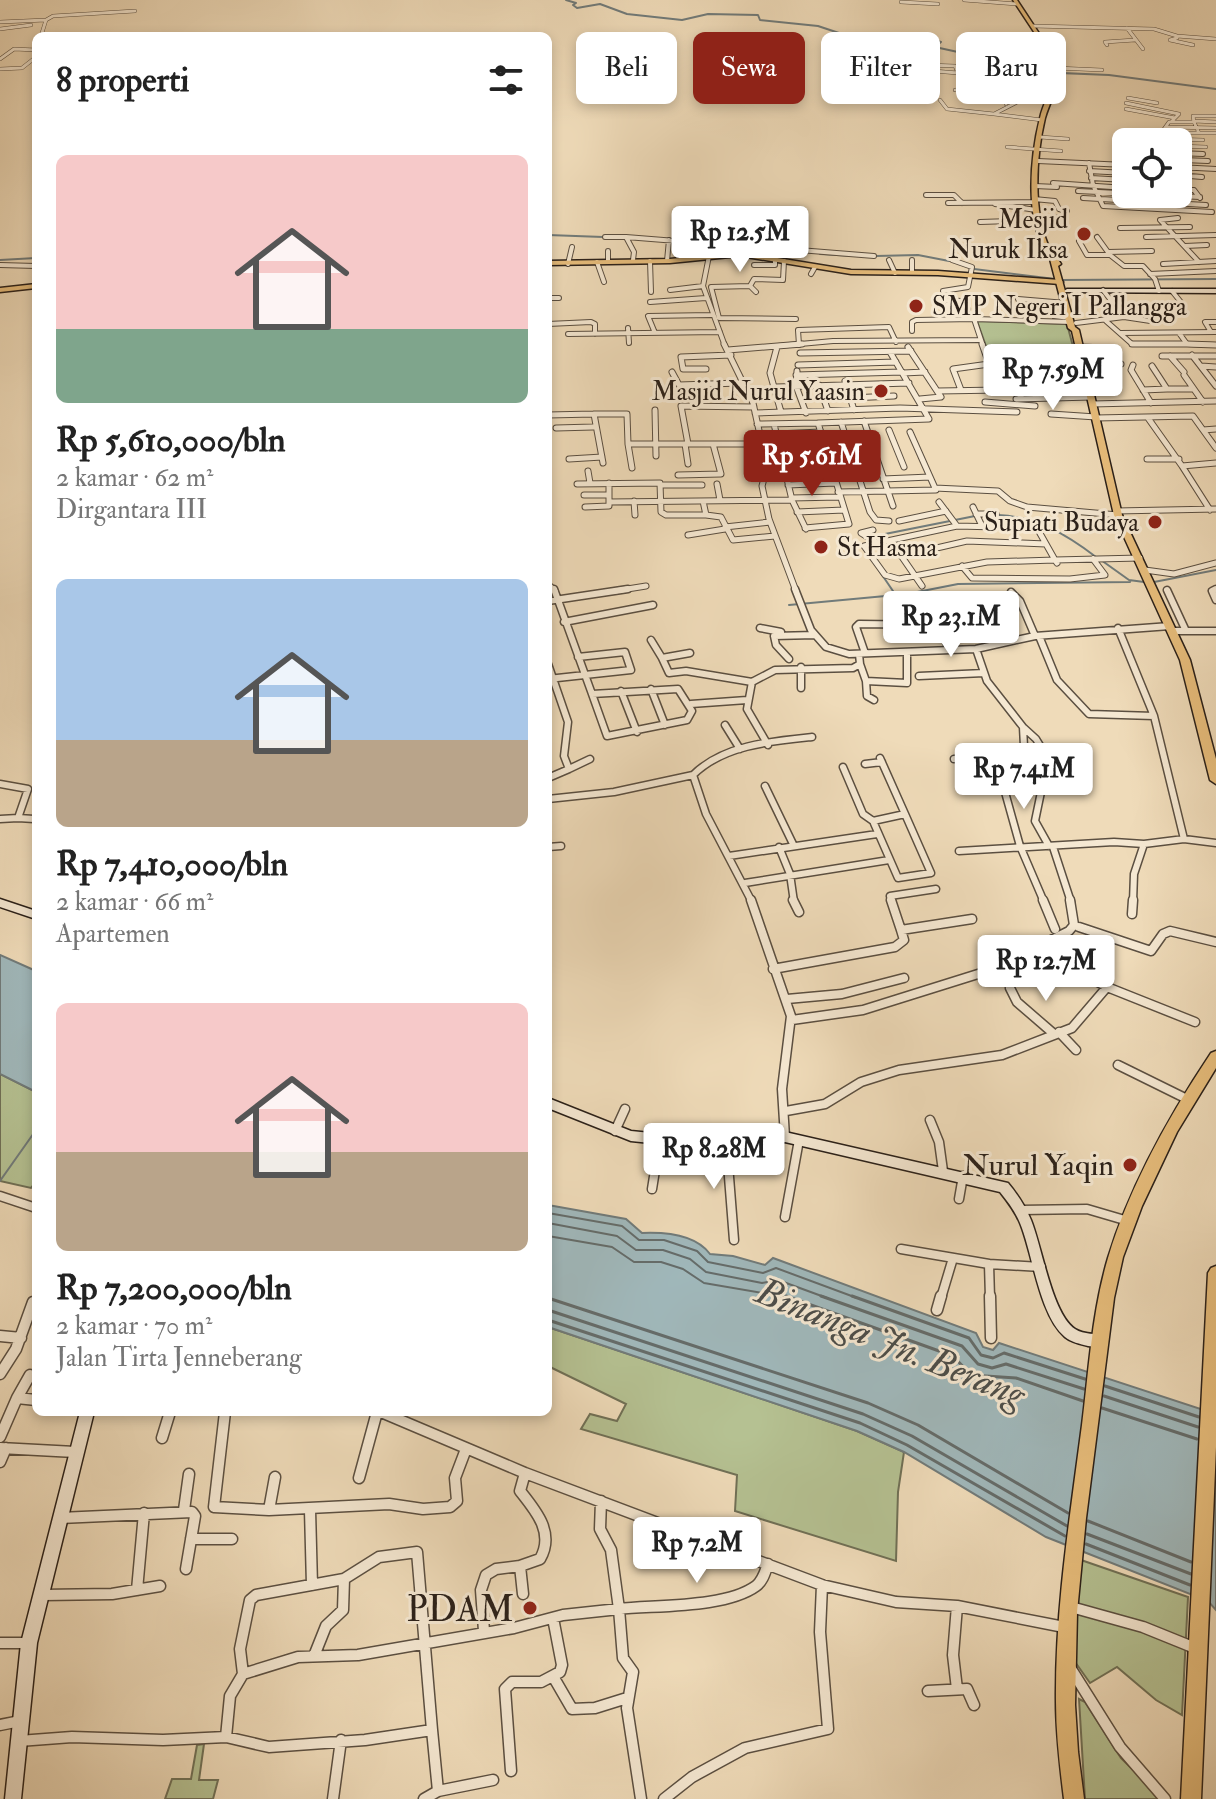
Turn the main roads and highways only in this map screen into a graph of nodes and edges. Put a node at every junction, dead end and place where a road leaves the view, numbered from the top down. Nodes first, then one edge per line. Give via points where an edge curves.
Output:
1 (1016, 2) edge
2 (552, 263) edge
3 (1061, 280) junction
4 (32, 287) edge
5 (0, 291) edge
6 (1067, 291) junction
7 (1216, 291) edge
8 (1073, 323) junction
9 (1214, 764) edge
10 (1216, 780) edge
11 (0, 903) edge
12 (32, 914) edge
13 (1216, 1057) edge
14 (1209, 1080) edge
15 (552, 1104) edge
16 (1216, 1275) edge
17 (1100, 1346) junction
18 (86, 1416) edge
19 (13, 1799) edge
20 (1074, 1799) edge
21 (1191, 1799) edge

1 - 3 highway via 1057,72 1042,120 1035,186 1036,209
2 - 3 main road via 740,254 863,274 970,271
3 - 6 highway
3 - 8 highway
4 - 5 main road
6 - 7 main road
6 - 8 highway
8 - 9 highway via 1117,513 1190,677
9 - 10 highway
11 - 12 main road
13 - 14 highway
14 - 17 highway via 1189,1100 1128,1221
15 - 17 main road via 660,1139 785,1133 943,1167 1004,1187 1025,1210 1056,1315 1065,1329
16 - 21 highway
17 - 20 highway via 1064,1627
18 - 19 main road via 29,1643

